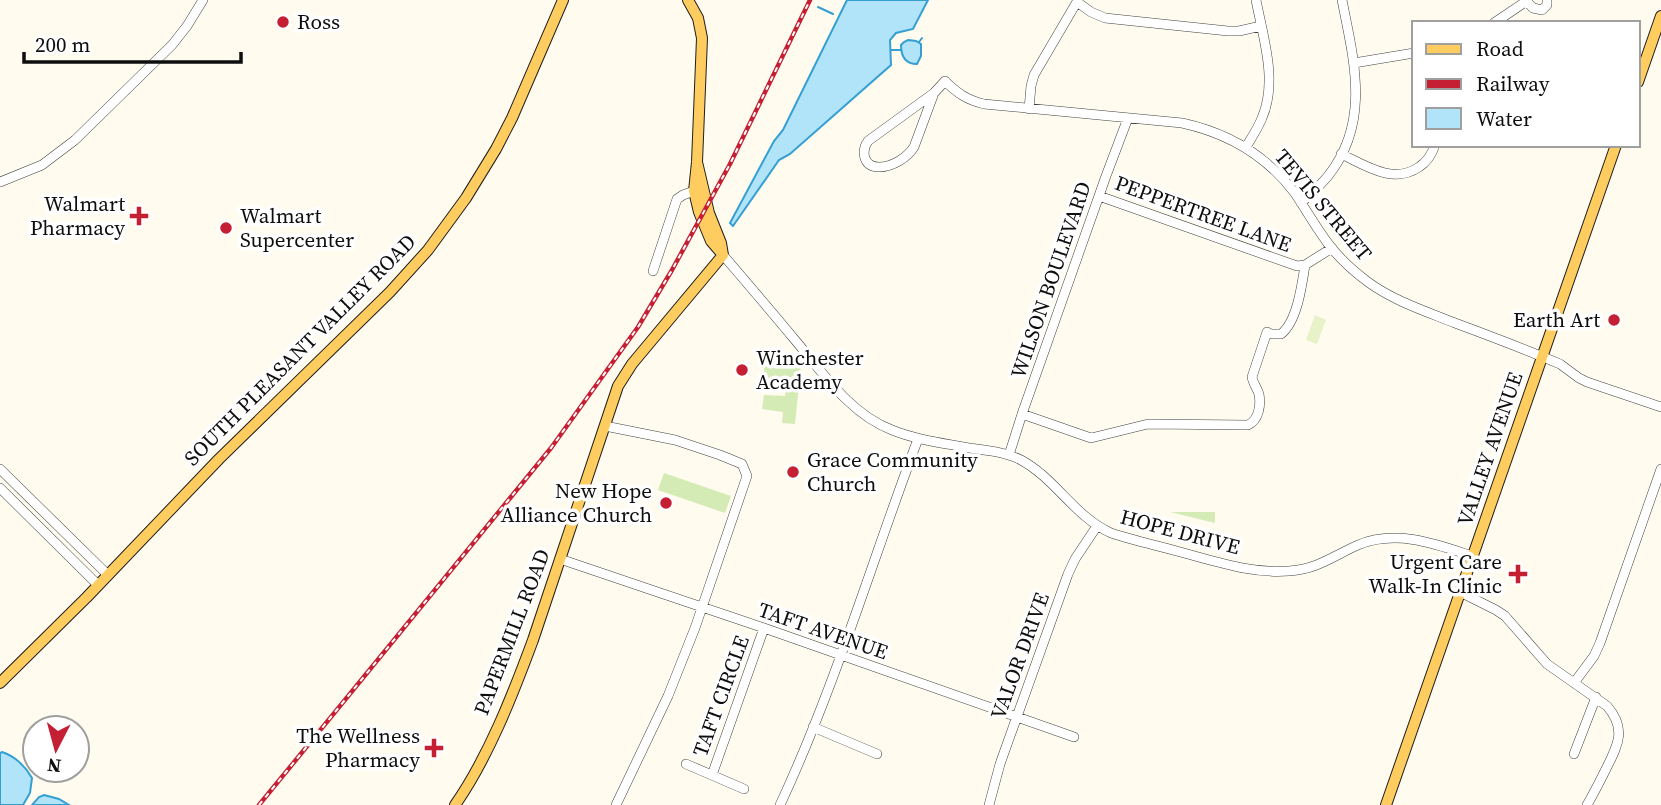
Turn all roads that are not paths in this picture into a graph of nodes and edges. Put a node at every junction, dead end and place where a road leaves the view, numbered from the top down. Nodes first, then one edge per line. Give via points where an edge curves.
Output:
1 (203, 0) edge
2 (564, 0) edge
3 (688, 0) edge
4 (1256, 0) edge
5 (1342, 0) edge
6 (1547, 0) edge
7 (1078, 1) edge
8 (1527, 1) edge
9 (1661, 16) edge
10 (1497, 21) edge
11 (1261, 26) junction
12 (1412, 53) edge
13 (1354, 63) junction
14 (1640, 76) edge
15 (934, 93) junction
16 (1029, 109) junction
17 (1128, 118) junction
18 (1247, 147) junction
19 (1435, 147) edge
20 (1615, 147) edge
21 (1341, 154) junction
22 (697, 162) junction
23 (0, 183) edge
24 (694, 191) junction
25 (1099, 196) junction
26 (1301, 203) junction
27 (1332, 248) junction
28 (723, 255) junction
29 (1305, 265) junction
30 (653, 271) dead end
31 (1542, 357) junction
32 (1661, 407) edge
33 (1022, 414) junction
34 (605, 426) junction
35 (918, 439) junction
36 (1009, 455) junction
37 (0, 469) edge
38 (1661, 469) edge
39 (0, 488) edge
40 (1097, 526) junction
41 (1472, 555) junction
42 (560, 559) junction
43 (108, 575) junction
44 (98, 585) junction
45 (1460, 592) junction
46 (703, 607) junction
47 (764, 628) junction
48 (842, 656) junction
49 (0, 683) edge
50 (1574, 683) junction
51 (1596, 697) junction
52 (1017, 717) junction
53 (813, 727) junction
54 (1074, 737) dead end
55 (877, 754) dead end
56 (1574, 754) dead end
57 (686, 764) dead end
58 (712, 775) junction
59 (744, 789) dead end
60 (455, 805) edge
61 (616, 805) edge
62 (780, 805) edge
63 (989, 805) edge
64 (1386, 805) edge
65 (1587, 805) edge

1 - 23 street via 172,45 75,140 42,165
2 - 43 main road, SOUTH PLEASANT VALLEY ROAD via 496,149 428,250
3 - 22 main road via 702,38
4 - 11 street
5 - 13 street
6 - 8 street via 1542,10
7 - 11 street via 1105,18 1228,31
7 - 16 street via 1034,75
8 - 10 street
9 - 14 main road
11 - 18 street via 1269,92
12 - 13 street
13 - 21 street via 1354,113
15 - 15 street via 868,141 863,149 867,162 881,167 910,153
15 - 16 street, TEVIS STREET via 945,81 970,100
16 - 17 street, TEVIS STREET
17 - 18 street, TEVIS STREET via 1201,128
17 - 25 street, WILSON BOULEVARD
18 - 26 street, TEVIS STREET via 1283,178
19 - 21 street via 1423,165 1401,175 1384,173
20 - 31 main road, VALLEY AVENUE
21 - 26 street
22 - 24 main road
22 - 28 main road
24 - 28 main road via 711,241
24 - 30 street via 676,202
25 - 29 street, PEPPERTREE LANE via 1287,263
25 - 33 street, WILSON BOULEVARD
26 - 27 street, TEVIS STREET
27 - 29 street, PEPPERTREE LANE
27 - 31 street, TEVIS STREET via 1353,270 1392,297
28 - 34 main road, PAPERMILL ROAD via 624,375
28 - 35 street, HOPE DRIVE via 855,407 870,420
29 - 33 street via 1289,327 1281,334 1267,332 1263,343 1252,377 1259,395 1258,416 1252,423 1148,424 1091,438
31 - 32 street, TEVIS STREET via 1587,382
31 - 41 main road, VALLEY AVENUE
33 - 36 street, WILSON BOULEVARD
34 - 42 main road, PAPERMILL ROAD
34 - 46 street via 675,440 744,466 747,480
35 - 36 street, HOPE DRIVE
35 - 48 street
36 - 40 street, HOPE DRIVE via 1053,483
37 - 43 street
38 - 50 street via 1600,643
39 - 44 street
40 - 41 street, HOPE DRIVE via 1120,536 1265,572 1311,568 1382,538 1421,540
40 - 52 street, VALOR DRIVE via 1071,566
41 - 45 main road, VALLEY AVENUE
42 - 46 street, TAFT AVENUE
42 - 60 main road, PAPERMILL ROAD via 511,696
43 - 44 main road, SOUTH PLEASANT VALLEY ROAD
44 - 49 main road, SOUTH PLEASANT VALLEY ROAD
45 - 50 street via 1506,616 1547,664
45 - 64 main road, VALLEY AVENUE
46 - 47 street, TAFT AVENUE
46 - 61 street via 668,696
47 - 48 street, TAFT AVENUE
47 - 58 street, TAFT CIRCLE
48 - 52 street, TAFT AVENUE
48 - 53 street
50 - 51 street
51 - 56 street
51 - 65 street via 1614,713 1619,737
52 - 54 street, TAFT AVENUE
52 - 63 street, VALOR DRIVE
53 - 55 street
53 - 62 street
57 - 58 street, TAFT CIRCLE
58 - 59 street, TAFT CIRCLE

